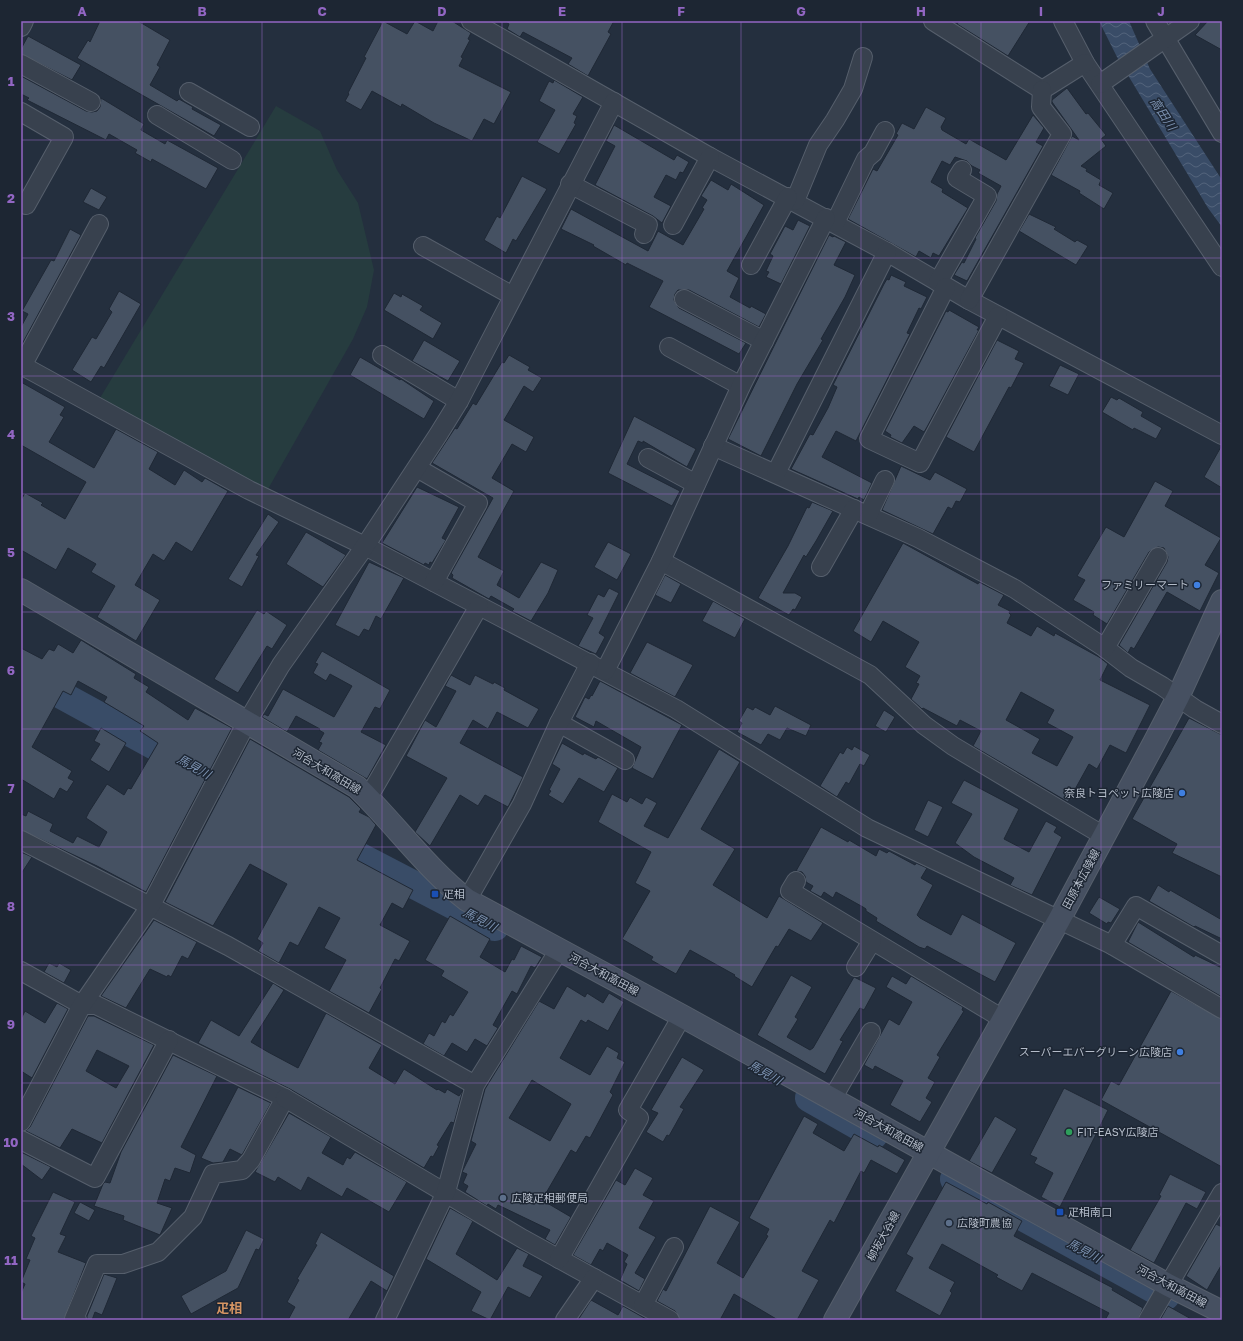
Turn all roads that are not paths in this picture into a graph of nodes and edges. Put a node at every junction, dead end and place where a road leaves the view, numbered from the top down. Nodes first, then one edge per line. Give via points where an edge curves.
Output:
1 (24, 21) edge
2 (471, 21) edge
3 (933, 21) edge
4 (1064, 21) edge
5 (1156, 21) edge
6 (1190, 21) edge
7 (21, 27) edge
8 (1162, 40) junction
9 (863, 57) dead end
10 (1086, 63) junction
11 (21, 64) edge
12 (1107, 79) junction
13 (1042, 90) junction
14 (189, 92) dead end
15 (91, 102) dead end
16 (614, 102) junction
17 (21, 112) edge
18 (157, 115) dead end
19 (250, 127) dead end
20 (885, 131) dead end
21 (1222, 133) edge
22 (710, 156) junction
23 (232, 160) dead end
24 (962, 170) dead end
25 (570, 184) junction
26 (791, 199) junction
27 (26, 205) dead end
28 (830, 220) junction
29 (98, 224) dead end
30 (673, 225) dead end
31 (644, 234) dead end
32 (423, 246) dead end
33 (887, 252) junction
34 (751, 265) dead end
35 (1222, 267) edge
36 (942, 285) junction
37 (513, 296) junction
38 (684, 298) dead end
39 (969, 300) junction
40 (998, 316) junction
41 (764, 341) junction
42 (669, 347) dead end
43 (382, 355) dead end
44 (22, 365) edge
45 (741, 386) junction
46 (459, 401) junction
47 (1222, 436) edge
48 (713, 446) junction
49 (648, 458) dead end
50 (416, 468) junction
51 (776, 473) junction
52 (886, 480) dead end
53 (696, 484) junction
54 (861, 512) junction
55 (364, 546) junction
56 (1158, 557) dead end
57 (661, 561) junction
58 (821, 567) dead end
59 (434, 582) junction
60 (21, 590) edge
61 (1222, 601) edge
62 (479, 606) junction
63 (1105, 648) junction
64 (597, 667) junction
65 (1178, 697) junction
66 (247, 722) junction
67 (559, 723) junction
68 (1222, 724) edge
69 (625, 760) dead end
70 (368, 798) junction
71 (1104, 836) junction
72 (21, 840) edge
73 (796, 881) dead end
74 (467, 900) junction
75 (151, 905) junction
76 (1058, 920) junction
77 (872, 941) junction
78 (1112, 945) junction
79 (1222, 954) edge
80 (555, 957) junction
81 (856, 967) dead end
82 (21, 971) edge
83 (82, 1005) junction
84 (1222, 1009) edge
85 (1003, 1019) junction
86 (678, 1023) junction
87 (871, 1032) dead end
88 (169, 1040) junction
89 (475, 1085) junction
90 (285, 1098) junction
91 (832, 1099) junction
92 (21, 1122) edge
93 (21, 1140) edge
94 (930, 1153) junction
95 (446, 1192) junction
96 (1222, 1193) edge
97 (674, 1247) dead end
98 (558, 1259) junction
99 (594, 1278) junction
100 (1164, 1292) junction
101 (643, 1305) junction
102 (1222, 1312) edge
103 (75, 1320) edge
104 (385, 1320) edge
105 (565, 1320) edge
106 (670, 1320) edge
107 (836, 1320) edge
108 (1148, 1320) edge

1 - 7 street
2 - 16 street
3 - 13 street
4 - 10 street
5 - 8 street
6 - 8 street
8 - 12 street
8 - 21 street
9 - 26 street via 853,89 836,120 818,145
10 - 12 street
10 - 13 street
11 - 15 street
12 - 35 street
13 - 39 street via 1041,107 1062,134
14 - 19 street
16 - 22 street
16 - 25 street
17 - 27 street via 64,137
18 - 23 street
20 - 28 street
22 - 26 street
22 - 30 street
24 - 36 street via 957,178 988,196
25 - 31 street via 648,225
25 - 37 street
26 - 28 street
26 - 34 street
28 - 33 street
28 - 41 street
29 - 44 street
32 - 37 street
33 - 36 street
33 - 51 street
36 - 39 street
36 - 40 street via 869,439 920,463
37 - 46 street
38 - 41 street
39 - 40 street
40 - 47 street
41 - 45 street
42 - 45 street
43 - 46 street
44 - 55 street via 249,490
45 - 48 street
46 - 50 street
48 - 51 street
48 - 53 street
49 - 53 street
50 - 55 street
50 - 59 street via 478,503
51 - 54 street
52 - 54 street
53 - 57 street
54 - 58 street
54 - 63 street via 918,538 1015,589
55 - 59 street
55 - 66 street via 281,665
56 - 63 street
57 - 64 street
57 - 71 street via 870,675 924,725 953,746
59 - 62 street
60 - 66 main road, 河合大和高田線
61 - 65 main road, 田原本広陵線
62 - 64 street
62 - 70 street
63 - 65 street via 1131,668
64 - 67 street
64 - 76 street via 676,709 867,828
65 - 68 street
65 - 71 main road, 田原本広陵線
66 - 70 main road, 河合大和高田線 via 357,787
66 - 75 street
67 - 69 street
67 - 74 street via 522,804
70 - 74 main road, 河合大和高田線 via 449,886
71 - 76 main road, 田原本広陵線
72 - 75 street
73 - 77 street via 790,891
74 - 80 main road, 河合大和高田線
75 - 83 street
75 - 89 street
76 - 78 street
76 - 85 main road, 田原本広陵線
77 - 81 street
77 - 85 street
78 - 79 street via 1136,906
78 - 84 street
80 - 86 main road, 河合大和高田線
80 - 89 street
82 - 83 street
83 - 88 street via 96,1005
83 - 92 street
85 - 94 main road, 田原本広陵線
86 - 91 main road, 河合大和高田線
86 - 98 street via 628,1110 639,1118
87 - 91 street
88 - 90 street
88 - 93 street via 95,1178
89 - 95 street
90 - 95 street
90 - 103 street via 251,1160 242,1170 213,1174 193,1217 158,1252 123,1264 97,1264
91 - 94 main road, 河合大和高田線
94 - 100 main road, 河合大和高田線
94 - 107 main road, 柳坂大谷線
95 - 98 street
95 - 104 street
96 - 100 street
97 - 101 street
98 - 99 street
99 - 101 street
99 - 105 street
100 - 102 main road, 河合大和高田線
100 - 108 street
101 - 106 street

